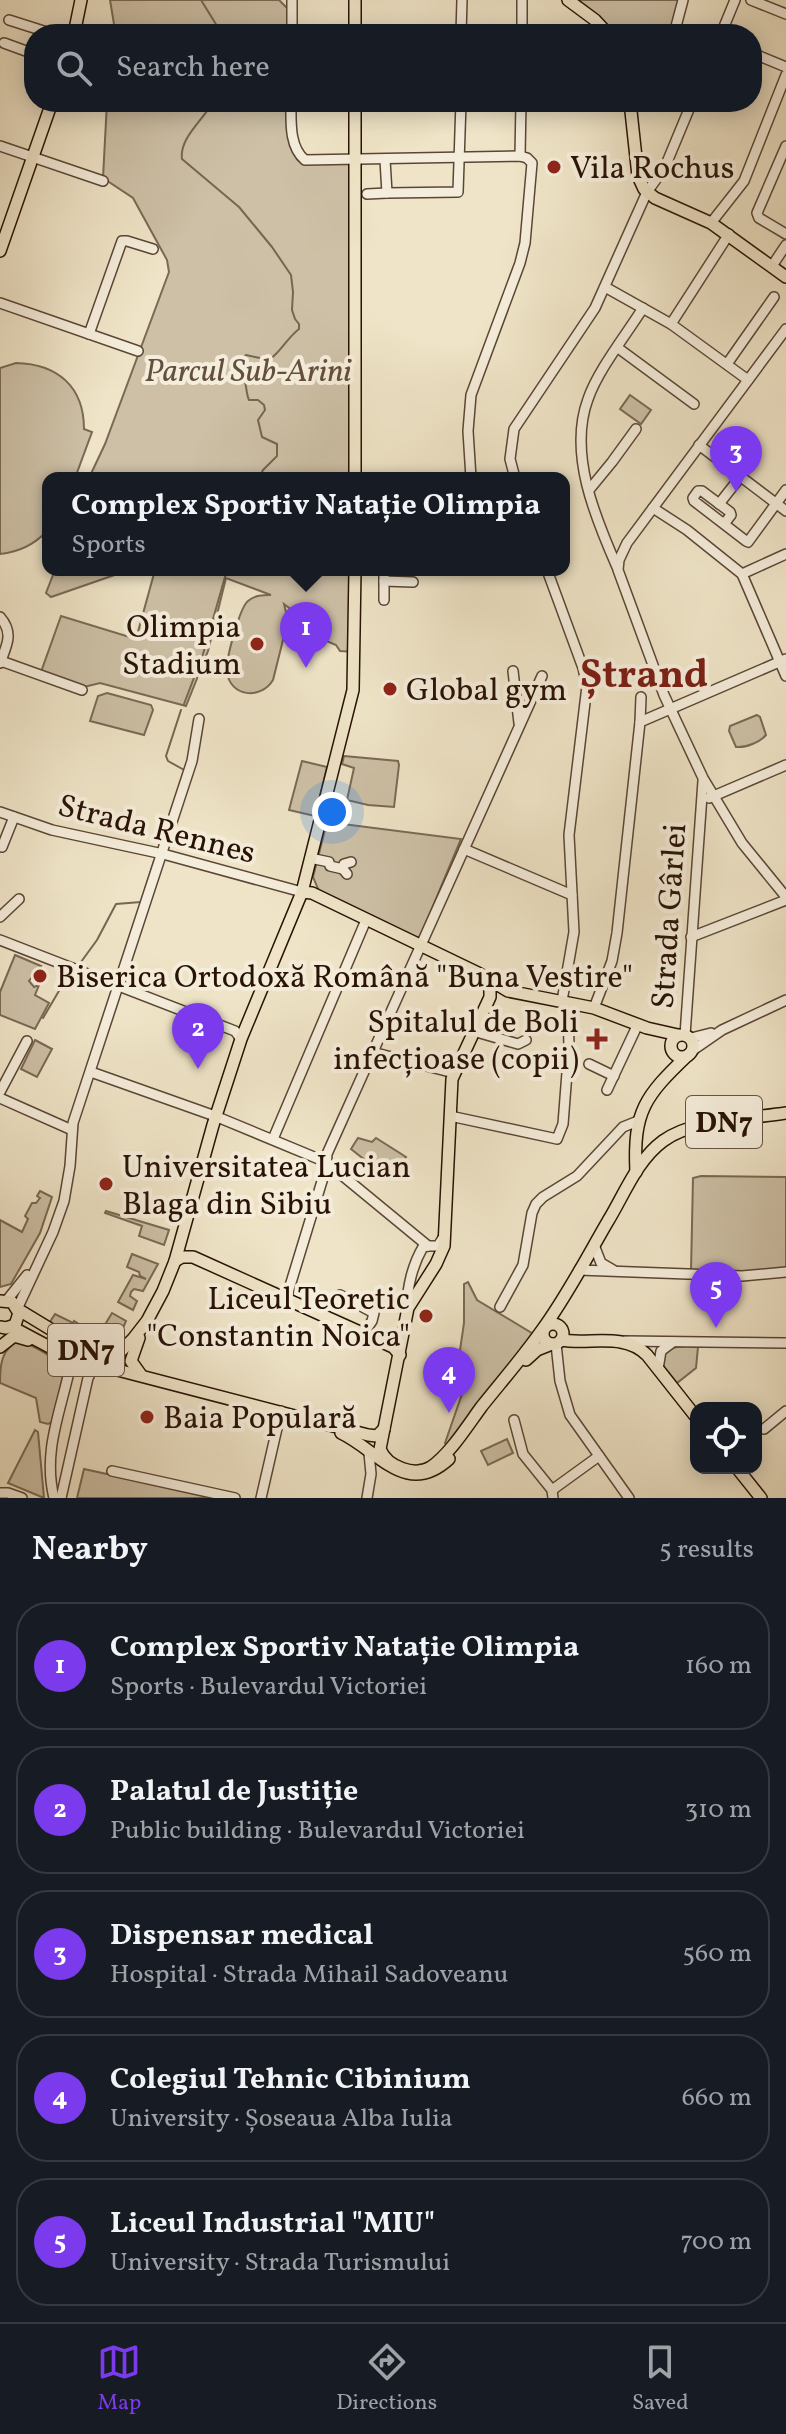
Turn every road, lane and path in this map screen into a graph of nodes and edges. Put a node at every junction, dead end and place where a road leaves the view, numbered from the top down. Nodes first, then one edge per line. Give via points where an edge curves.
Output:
1 (81, 0) edge
2 (292, 0) edge
3 (355, 0) edge
4 (462, 0) edge
5 (522, 0) edge
6 (568, 0) edge
7 (683, 0) edge
8 (735, 0) edge
9 (751, 0) edge
10 (786, 14) edge
11 (9, 20) dead end
12 (76, 24) edge
13 (292, 24) edge
14 (355, 24) edge
15 (461, 24) edge
16 (522, 24) edge
17 (599, 24) edge
18 (677, 24) edge
19 (725, 24) edge
20 (24, 25) edge
21 (4, 43) dead end
22 (24, 50) edge
23 (762, 57) edge
24 (786, 67) edge
25 (786, 75) edge
26 (48, 112) edge
27 (291, 112) edge
28 (355, 112) edge
29 (461, 112) edge
30 (521, 112) edge
31 (633, 112) edge
32 (688, 112) edge
33 (0, 146) edge
34 (786, 146) edge
35 (33, 156) junction
36 (520, 156) junction
37 (461, 159) junction
38 (385, 160) junction
39 (355, 161) junction
40 (782, 164) edge
41 (103, 181) dead end
42 (647, 192) junction
43 (387, 193) junction
44 (367, 194) dead end
45 (711, 223) junction
46 (729, 234) junction
47 (786, 234) edge
48 (786, 245) edge
49 (153, 249) dead end
50 (0, 251) edge
51 (772, 266) junction
52 (786, 277) edge
53 (605, 287) junction
54 (774, 297) dead end
55 (0, 303) edge
56 (643, 308) junction
57 (671, 324) junction
58 (786, 329) edge
59 (89, 334) junction
60 (782, 341) edge
61 (618, 348) junction
62 (138, 351) dead end
63 (727, 364) junction
64 (748, 380) junction
65 (694, 404) dead end
66 (636, 429) dead end
67 (699, 445) junction
68 (355, 472) edge
69 (471, 472) edge
70 (513, 472) edge
71 (741, 476) junction
72 (589, 490) junction
73 (786, 490) edge
74 (776, 503) junction
75 (719, 504) junction
76 (653, 508) junction
77 (786, 511) edge
78 (724, 524) junction
79 (786, 554) edge
80 (618, 565) junction
81 (742, 574) junction
82 (355, 576) edge
83 (384, 576) edge
84 (549, 576) edge
85 (413, 582) dead end
86 (384, 600) dead end
87 (4, 620) edge
88 (783, 660) edge
89 (0, 662) edge
90 (513, 671) dead end
91 (542, 676) dead end
92 (786, 676) edge
93 (82, 690) dead end
94 (641, 697) dead end
95 (669, 708) junction
96 (199, 719) dead end
97 (640, 722) junction
98 (519, 723) junction
99 (786, 765) edge
100 (703, 778) junction
101 (714, 796) junction
102 (703, 802) junction
103 (0, 812) edge
104 (14, 817) junction
105 (2, 847) dead end
106 (464, 849) junction
107 (163, 854) junction
108 (310, 858) junction
109 (346, 867) dead end
110 (302, 892) junction
111 (572, 895) junction
112 (786, 898) edge
113 (19, 899) dead end
114 (0, 917) edge
115 (366, 920) junction
116 (691, 937) junction
117 (0, 940) edge
118 (419, 946) junction
119 (483, 976) junction
120 (120, 986) junction
121 (512, 993) junction
122 (490, 997) junction
123 (786, 1000) edge
124 (565, 1002) junction
125 (594, 1008) junction
126 (642, 1026) junction
127 (473, 1031) junction
128 (241, 1039) junction
129 (526, 1040) dead end
130 (27, 1041) dead end
131 (687, 1043) junction
132 (672, 1048) junction
133 (372, 1052) junction
134 (589, 1064) dead end
135 (91, 1072) junction
136 (454, 1073) junction
137 (614, 1076) junction
138 (663, 1080) junction
139 (607, 1090) dead end
140 (2, 1097) edge
141 (0, 1113) edge
142 (786, 1113) edge
143 (215, 1116) junction
144 (450, 1116) junction
145 (639, 1128) junction
146 (72, 1130) junction
147 (273, 1139) junction
148 (665, 1139) junction
149 (647, 1156) junction
150 (326, 1162) junction
151 (636, 1172) junction
152 (445, 1233) junction
153 (594, 1245) junction
154 (428, 1246) junction
155 (175, 1261) junction
156 (579, 1270) junction
157 (621, 1271) junction
158 (786, 1272) edge
159 (566, 1294) junction
160 (340, 1295) dead end
161 (286, 1299) junction
162 (8, 1303) edge
163 (500, 1307) dead end
164 (408, 1308) junction
165 (147, 1321) junction
166 (7, 1327) edge
167 (545, 1327) junction
168 (363, 1334) junction
169 (558, 1339) junction
170 (619, 1341) junction
171 (676, 1341) junction
172 (786, 1343) edge
173 (44, 1344) junction
174 (0, 1345) edge
175 (57, 1351) junction
176 (400, 1355) junction
177 (98, 1364) junction
178 (658, 1369) junction
179 (69, 1372) junction
180 (89, 1375) junction
181 (142, 1375) junction
182 (690, 1409) edge
183 (281, 1411) junction
184 (786, 1411) edge
185 (514, 1420) dead end
186 (325, 1425) junction
187 (384, 1429) junction
188 (764, 1429) dead end
189 (369, 1453) junction
190 (599, 1456) junction
191 (390, 1466) junction
192 (112, 1471) dead end
193 (742, 1474) edge
194 (64, 1483) junction
195 (51, 1485) junction
196 (0, 1493) edge
197 (552, 1494) edge
198 (22, 1498) edge
199 (54, 1498) edge
200 (61, 1498) edge
201 (235, 1498) edge
202 (261, 1498) edge
203 (367, 1498) edge
204 (629, 1498) edge
205 (761, 1498) edge

1 - 12 main road
2 - 13 street
3 - 14 main road
4 - 15 street
5 - 16 street
6 - 17 main road
7 - 18 street
8 - 19 street
9 - 10 street
11 - 20 street
21 - 22 street
23 - 24 street
25 - 45 street via 744,181
26 - 35 main road
27 - 39 street via 291,131 305,160
28 - 39 main road
29 - 37 street
30 - 36 street
31 - 42 main road via 638,176
32 - 42 street via 665,167
33 - 35 street
34 - 40 street
35 - 41 street
35 - 50 main road
36 - 37 street
36 - 69 street via 532,168 525,243 471,395
37 - 38 street
37 - 43 street via 458,192
38 - 39 street
38 - 43 street
39 - 68 main road
40 - 47 street via 757,213
42 - 45 main road
42 - 53 street
43 - 44 street
45 - 46 main road
46 - 51 main road
46 - 57 street
48 - 51 street
49 - 59 street via 122,241
51 - 52 main road
53 - 56 street
53 - 70 street via 517,423 511,439
54 - 63 street
55 - 59 street
56 - 57 street
56 - 61 street
57 - 63 street
58 - 60 street
59 - 62 street
60 - 64 street
61 - 65 street
61 - 72 street via 588,396 582,419
63 - 64 street
64 - 67 street
66 - 72 street
67 - 71 street
67 - 76 street
71 - 74 street
71 - 75 street
72 - 80 street
73 - 74 street
74 - 77 street
74 - 78 street via 748,542
75 - 78 street via 731,514
75 - 78 street via 702,491 693,498
76 - 80 street
76 - 81 street
79 - 81 street
80 - 95 street
81 - 88 street
82 - 108 main road via 353,690
83 - 85 street
83 - 86 street
84 - 111 street via 587,686 571,811
87 - 89 street via 9,640
88 - 92 street
88 - 95 street
89 - 93 street
90 - 98 street
91 - 98 street
94 - 97 street
95 - 97 street
95 - 100 street
96 - 107 street via 192,761
97 - 125 street via 615,946
98 - 106 street
99 - 101 street, Strada Gârlei
100 - 101 street
100 - 102 street, Strada Gârlei
101 - 102 street, Strada Gârlei
101 - 112 street via 742,843
102 - 116 street, Strada Gârlei
103 - 104 street, Strada Rennes
104 - 105 street
104 - 107 street, Strada Rennes
106 - 111 street
106 - 118 street
107 - 110 street, Strada Rennes
107 - 120 street
108 - 109 street
108 - 110 main road
110 - 115 main road
110 - 128 main road
111 - 124 street via 574,932
112 - 116 street
113 - 114 street
115 - 118 main road
115 - 147 street
116 - 131 street, Strada Gârlei
117 - 120 street
118 - 119 main road
118 - 133 street
119 - 121 main road
119 - 122 main road
120 - 128 street via 235,1031
120 - 135 street
121 - 122 main road
121 - 124 main road
122 - 127 main road
123 - 131 street
124 - 125 main road
124 - 144 street via 569,1047 563,1124 557,1139
125 - 126 main road
126 - 131 main road
126 - 132 main road
126 - 137 street
127 - 129 street via 518,1044
127 - 136 main road
128 - 143 main road
130 - 140 street
131 - 132 main road via 673,1040
131 - 132 main road via 680,1057
131 - 138 main road
132 - 138 main road
133 - 136 street
133 - 150 street
134 - 137 street
135 - 143 street
135 - 146 street
136 - 144 main road
137 - 139 street
138 - 145 main road via 644,1105
140 - 141 street
140 - 146 street
142 - 148 main road, DN7 via 703,1125
143 - 147 street
143 - 155 main road
144 - 152 main road
145 - 148 main road via 649,1141
145 - 149 main road
145 - 151 main road
145 - 163 street via 623,1127 577,1176 536,1204 523,1265
146 - 162 street via 64,1201 53,1232
147 - 150 street
148 - 149 main road, DN7
149 - 151 main road, DN7
150 - 154 street
150 - 161 street
151 - 153 main road, DN7
152 - 154 street via 441,1244
152 - 164 main road via 439,1258
153 - 156 main road, DN7
153 - 157 street via 601,1263
154 - 164 street via 419,1254 408,1288
155 - 161 main road via 193,1257
155 - 165 main road, DN7
156 - 157 street
156 - 159 main road, DN7
157 - 158 street via 751,1276
159 - 167 main road, DN7
159 - 169 main road
160 - 168 street via 374,1313
161 - 168 main road
162 - 165 main road, DN7 via 102,1356 122,1351
162 - 166 main road, DN7 via 18,1320
164 - 176 main road
165 - 181 main road, DN7 via 131,1361
166 - 173 main road, DN7
166 - 174 main road
167 - 169 main road via 545,1339
167 - 169 main road via 556,1323
167 - 191 main road via 440,1460 419,1471
168 - 176 main road via 396,1348
169 - 170 main road
169 - 190 street via 558,1371 567,1407
169 - 191 main road, DN7 via 528,1359 433,1475 413,1479
170 - 171 street
170 - 178 main road via 637,1347
171 - 172 street
171 - 178 street via 661,1351
173 - 174 main road via 14,1336
173 - 175 main road, DN7
175 - 177 main road, DN7
175 - 179 street
176 - 187 main road
177 - 180 street
177 - 181 main road, DN7
178 - 182 main road
179 - 180 street
179 - 195 street via 50,1444
180 - 194 street
181 - 183 main road, DN7
183 - 186 main road, DN7
183 - 202 street
184 - 188 street
185 - 197 street via 523,1454
186 - 187 main road, DN7 via 376,1436
186 - 189 main road, DN7
187 - 191 main road via 381,1452
189 - 191 main road, DN7
189 - 203 street
190 - 197 street
190 - 204 street
192 - 201 street
193 - 205 main road
194 - 195 street
194 - 200 street
195 - 199 street
196 - 198 street

